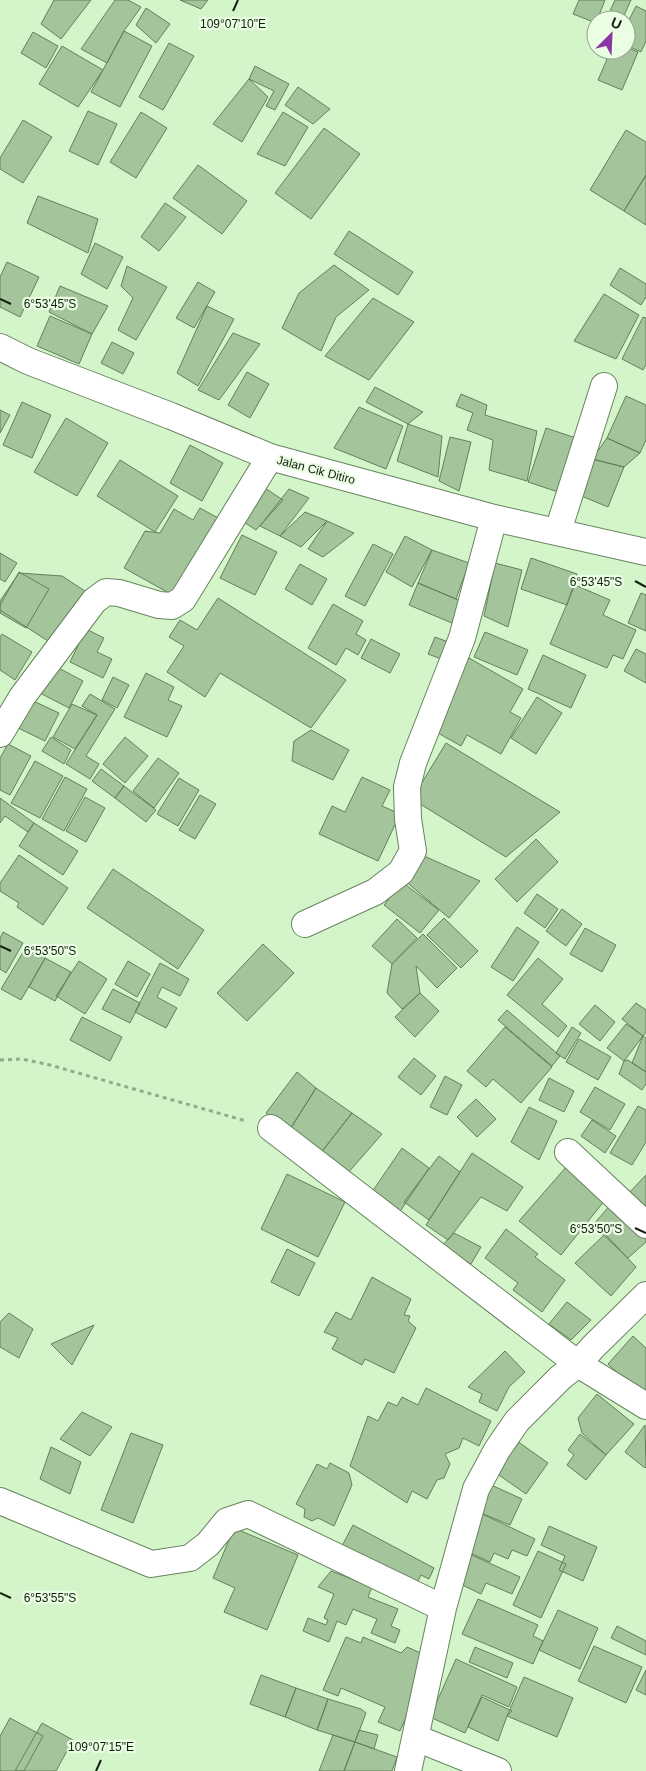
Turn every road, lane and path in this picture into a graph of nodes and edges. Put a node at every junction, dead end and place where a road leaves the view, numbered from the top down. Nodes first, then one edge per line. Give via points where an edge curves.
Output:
1 (0, 347) edge
2 (604, 386) dead end
3 (270, 457) junction
4 (494, 518) junction
5 (558, 531) junction
6 (646, 552) edge
7 (0, 734) edge
8 (305, 924) dead end
9 (0, 1060) edge
10 (271, 1128) joint
11 (568, 1152) dead end
12 (646, 1226) edge
13 (646, 1295) edge
14 (578, 1364) junction
15 (646, 1406) edge
16 (0, 1501) edge
17 (443, 1608) junction
18 (416, 1738) junction
19 (408, 1771) edge
20 (498, 1771) edge

1 - 3 street, Jalan Cik Ditiro
2 - 5 street
3 - 4 street, Jalan Cik Ditiro
3 - 7 street via 183,599 172,606 159,605 106,592 94,601 22,697
4 - 5 street, Jalan Cik Ditiro
4 - 8 street via 462,638 411,771 407,788 413,851 400,872 375,892
5 - 6 street, Jalan Cik Ditiro
9 - 10 path via 22,1059 50,1065
10 - 14 street
11 - 12 street
13 - 14 street
14 - 15 street
14 - 17 street via 517,1421 497,1450 476,1489
16 - 17 street via 151,1564 190,1558 208,1544 227,1521 248,1514
17 - 18 street
18 - 19 street
18 - 20 street

